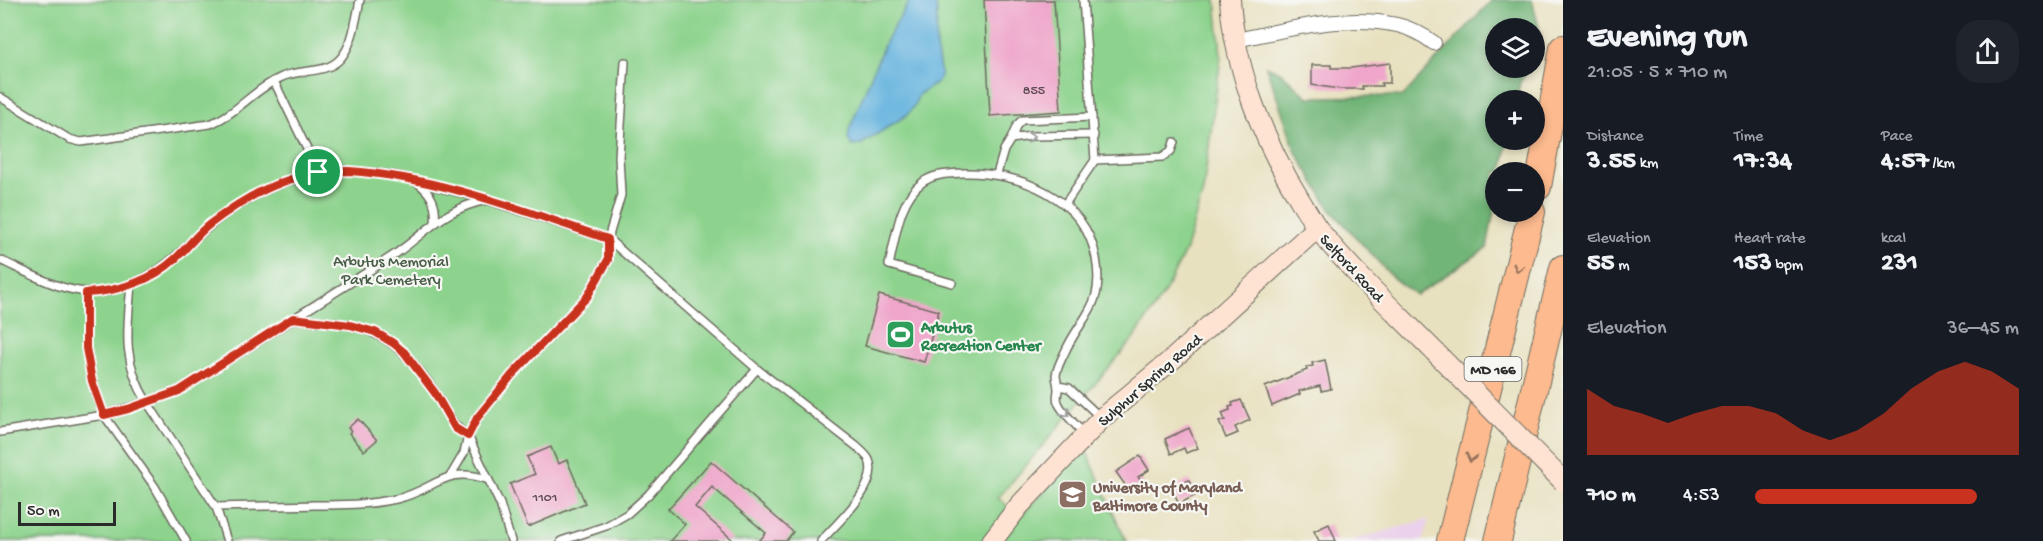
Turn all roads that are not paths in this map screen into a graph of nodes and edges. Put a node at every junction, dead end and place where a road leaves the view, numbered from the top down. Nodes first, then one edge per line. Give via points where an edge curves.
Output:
1 (360, 0) edge
2 (1083, 0) edge
3 (1230, 0) edge
4 (1236, 40) junction
5 (1434, 43) dead end
6 (1563, 48) edge
7 (625, 62) dead end
8 (274, 81) junction
9 (1563, 81) edge
10 (0, 97) edge
11 (1092, 117) junction
12 (1094, 135) junction
13 (1011, 139) junction
14 (1174, 142) dead end
15 (1095, 160) junction
16 (1542, 162) edge
17 (1544, 162) edge
18 (318, 172) junction
19 (998, 174) junction
20 (417, 181) junction
21 (487, 200) junction
22 (1065, 204) junction
23 (435, 222) junction
24 (1530, 222) edge
25 (1317, 228) junction
26 (608, 239) junction
27 (0, 260) edge
28 (1563, 268) edge
29 (1563, 275) edge
30 (952, 283) dead end
31 (131, 285) junction
32 (86, 293) junction
33 (293, 318) junction
34 (757, 369) junction
35 (1058, 386) junction
36 (147, 402) junction
37 (104, 415) junction
38 (1102, 418) junction
39 (0, 432) edge
40 (468, 436) junction
41 (1085, 436) junction
42 (451, 475) junction
43 (486, 479) junction
44 (1563, 481) edge
45 (216, 507) junction
46 (1451, 536) edge
47 (186, 541) edge
48 (227, 541) edge
49 (511, 541) edge
50 (561, 541) edge
51 (821, 541) edge
52 (992, 541) edge
53 (1498, 541) edge
54 (1512, 541) edge

1 - 8 lane via 339,60 329,67 285,75
2 - 11 lane
3 - 4 main road, Selford Road
4 - 5 street via 1346,22 1397,25
4 - 25 main road, Selford Road via 1256,113 1273,152
6 - 16 highway
7 - 26 lane via 619,157 621,195
8 - 10 lane via 222,120 210,124 81,142 69,139
8 - 18 lane
9 - 17 highway
11 - 12 lane
11 - 13 lane via 1022,120
13 -> 12 lane
12 - 15 lane
13 - 19 lane
14 - 15 lane via 1171,151 1162,157
15 - 22 lane
18 - 20 lane via 371,172
18 - 31 lane via 265,189 235,207 209,225 174,260
19 - 22 lane via 1048,192
19 - 30 lane via 939,174 910,195 901,215 889,265
20 - 21 lane
20 - 23 lane via 432,197
21 - 23 lane via 468,204
21 - 26 lane
22 - 35 lane via 1089,236 1099,275 1090,312 1061,361 1056,375
23 - 33 lane via 406,247
24 -> 46 highway, MD 166
25 - 38 main road, Sulphur Spring Road
25 - 44 main road, Selford Road, bridge
26 - 34 lane
26 - 40 lane via 608,260 587,297 512,375 477,418
27 - 32 lane
28 - 53 highway, MD 166
29 - 54 highway
31 - 32 lane
31 - 36 lane via 127,345 135,384
32 - 37 lane via 86,348
33 - 36 lane via 179,391
33 - 40 lane via 350,325 375,332 393,343 435,393 455,428
34 - 50 lane via 627,514 606,526
34 - 51 lane via 869,459 869,484
35 - 38 lane via 1069,388
35 -> 41 lane via 1058,403
36 - 37 lane
36 - 45 lane
37 - 39 lane
37 - 47 lane via 155,487
38 - 41 main road, Sulphur Spring Road
40 - 42 lane via 459,465
40 - 43 lane
41 - 52 main road, Sulphur Spring Road
42 - 43 lane
42 - 45 lane via 403,498 371,504
43 - 49 lane via 500,504
45 - 48 lane

